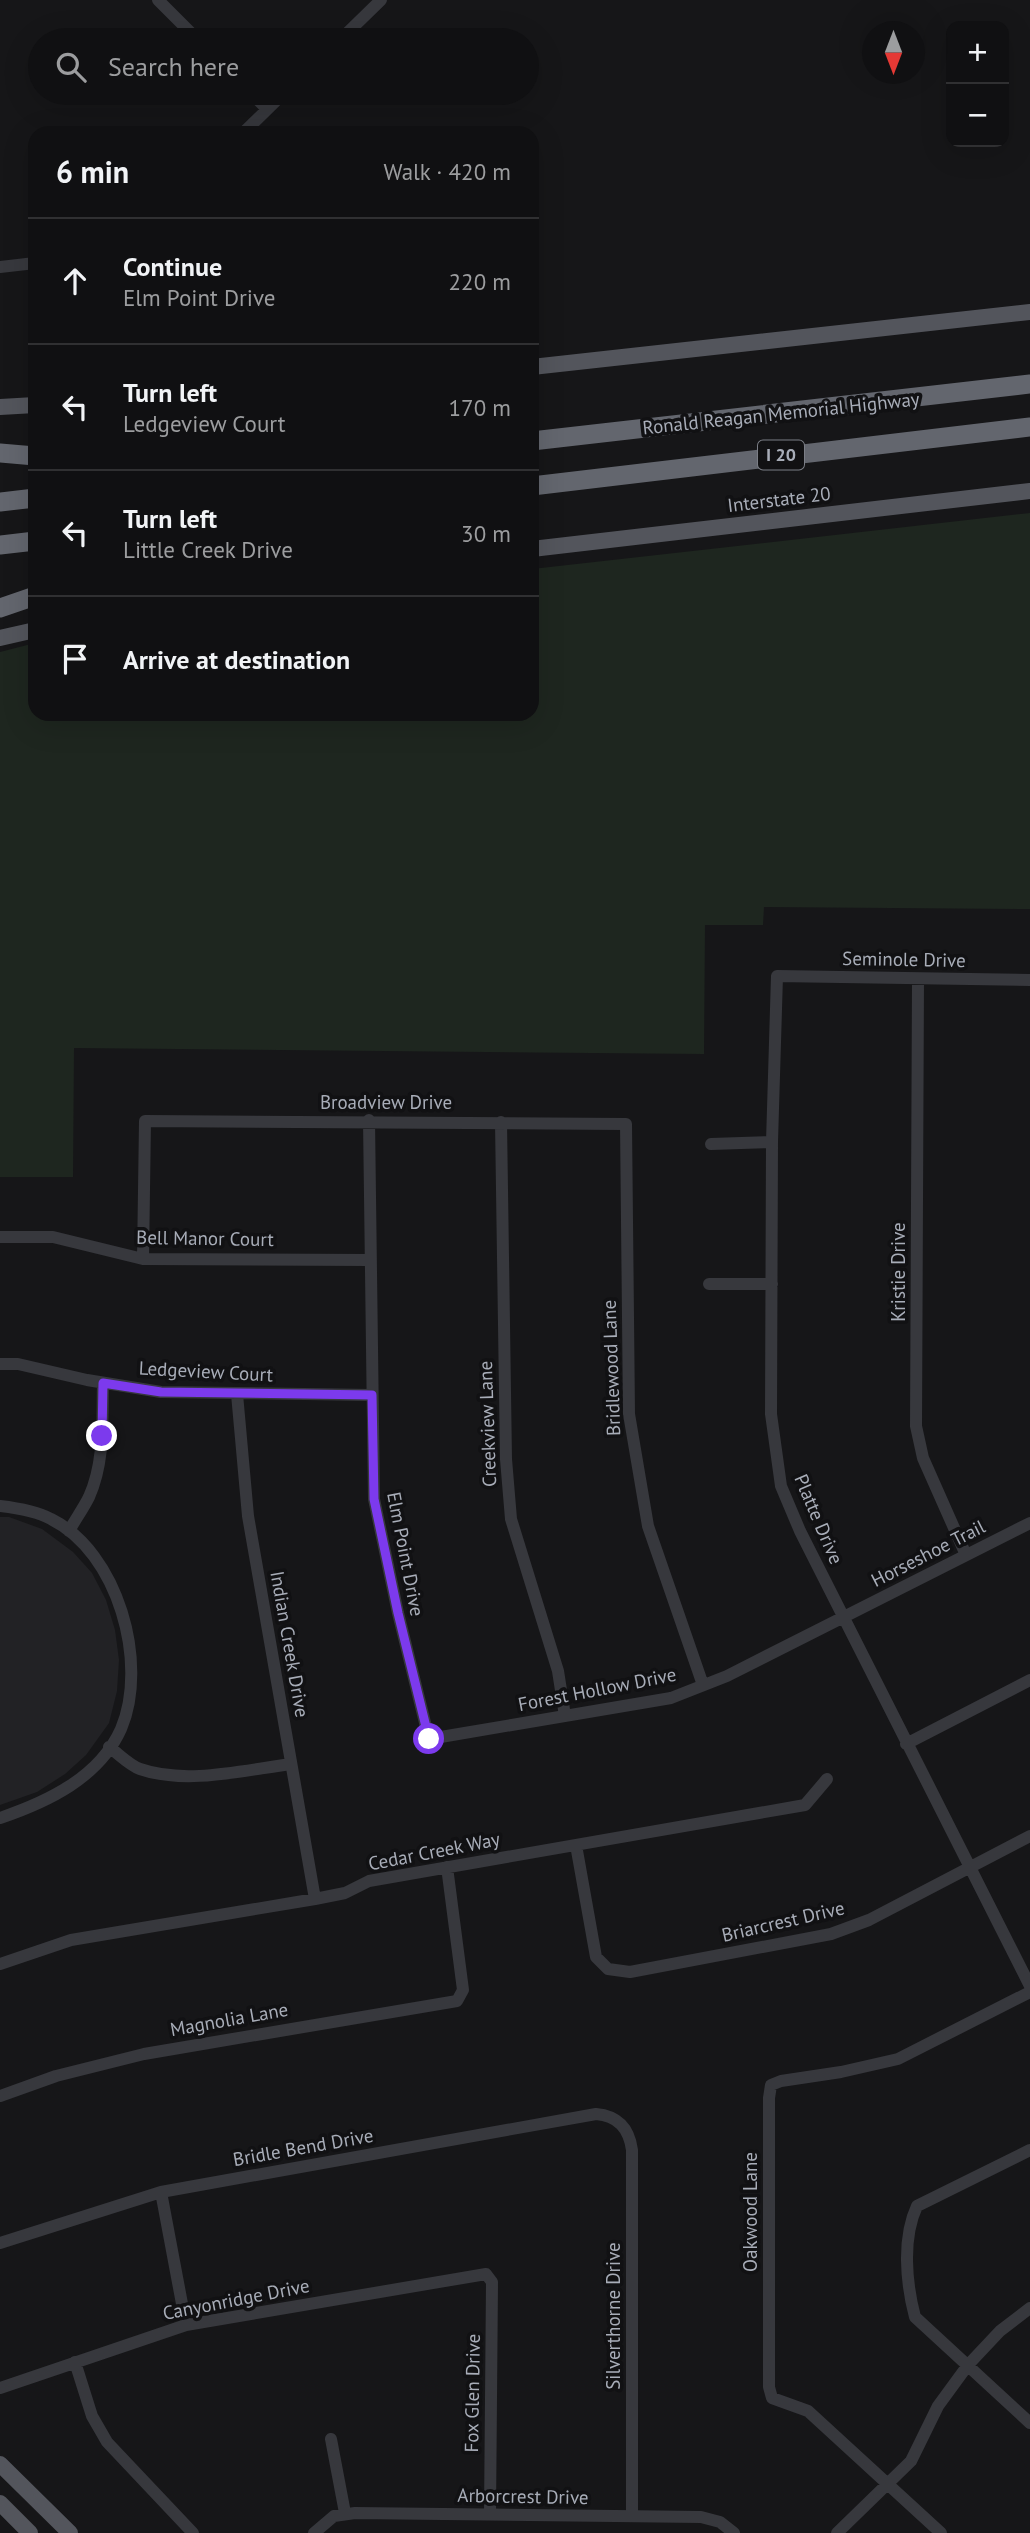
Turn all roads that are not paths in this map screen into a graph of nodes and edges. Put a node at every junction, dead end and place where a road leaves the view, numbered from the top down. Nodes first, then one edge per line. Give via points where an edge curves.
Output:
1 (158, 0) edge
2 (381, 0) edge
3 (186, 28) edge
4 (352, 28) edge
5 (263, 105) edge
6 (270, 105) edge
7 (266, 108) junction
8 (249, 126) edge
9 (28, 263) edge
10 (0, 267) edge
11 (1030, 312) edge
12 (539, 366) edge
13 (1030, 384) edge
14 (28, 405) edge
15 (0, 407) edge
16 (1030, 426) edge
17 (539, 440) edge
18 (0, 453) edge
19 (28, 455) edge
20 (539, 485) edge
21 (1030, 491) edge
22 (28, 499) edge
23 (0, 502) edge
24 (28, 542) edge
25 (0, 545) edge
26 (539, 548) edge
27 (28, 598) edge
28 (0, 608) edge
29 (28, 631) edge
30 (0, 638) edge
31 (777, 976) joint
32 (918, 980) junction
33 (1030, 980) edge
34 (369, 1121) junction
35 (502, 1122) junction
36 (626, 1124) joint
37 (772, 1143) junction
38 (711, 1144) dead end
39 (0, 1237) edge
40 (143, 1259) junction
41 (370, 1260) junction
42 (709, 1284) dead end
43 (772, 1284) junction
44 (0, 1364) edge
45 (103, 1383) junction
46 (237, 1394) junction
47 (372, 1395) junction
48 (0, 1506) edge
49 (1030, 1523) edge
50 (69, 1531) junction
51 (967, 1555) junction
52 (842, 1618) junction
53 (1030, 1680) edge
54 (703, 1685) junction
55 (565, 1716) junction
56 (429, 1739) joint
57 (906, 1744) junction
58 (109, 1747) junction
59 (292, 1764) junction
60 (827, 1779) dead end
61 (0, 1818) edge
62 (1030, 1836) edge
63 (576, 1844) junction
64 (447, 1867) junction
65 (968, 1867) junction
66 (315, 1899) junction
67 (0, 1964) edge
68 (1030, 1989) edge
69 (0, 2096) edge
70 (617, 2120) joint
71 (1030, 2150) edge
72 (161, 2192) junction
73 (0, 2243) edge
74 (486, 2274) joint
75 (1030, 2308) edge
76 (186, 2325) junction
77 (75, 2362) junction
78 (968, 2365) junction
79 (0, 2388) edge
80 (1030, 2423) edge
81 (331, 2439) dead end
82 (0, 2464) edge
83 (888, 2484) junction
84 (0, 2503) edge
85 (345, 2513) junction
86 (490, 2514) junction
87 (632, 2516) junction
88 (30, 2533) edge
89 (70, 2533) edge
90 (193, 2533) edge
91 (314, 2533) edge
92 (734, 2533) edge
93 (837, 2533) edge
94 (941, 2533) edge

1 - 3 street
2 - 4 street
5 - 7 street
6 - 7 street
7 - 8 street
9 - 10 street
11 - 12 main road
13 - 17 highway, Ronald Reagan Memorial Highway / I 20
14 - 15 main road
16 - 20 highway, I 20
18 - 19 highway
21 - 26 main road, Interstate 20
22 - 23 highway
24 - 25 highway
27 - 28 highway
29 - 30 main road
31 - 32 street, Seminole Drive
31 - 37 street, Platte Drive
32 - 33 street, Seminole Drive
32 - 51 street, Kristie Drive via 916,1426 923,1458
34 - 35 street, Broadview Drive
34 - 40 street, Broadview Drive via 145,1121
34 - 41 street, Elm Point Drive
35 - 36 street, Broadview Drive
35 - 55 street, Creekview Lane via 506,1459 511,1519 558,1671
36 - 54 street, Bridlewood Lane via 630,1425 648,1526
37 - 38 street
37 - 43 street, Platte Drive
39 - 40 street, Bell Manor Court via 53,1237
40 - 41 street, Bell Manor Court
41 - 47 street, Elm Point Drive
42 - 43 street
43 - 52 street, Platte Drive via 771,1414 782,1486
44 - 45 street, Ledgeview Court
45 - 46 street, Ledgeview Court via 161,1392
45 - 50 street via 98,1469 89,1497
46 - 47 street, Ledgeview Court
46 - 59 street, Indian Creek Drive via 248,1516
47 - 56 street, Elm Point Drive via 374,1499
48 - 50 street via 51,1519
49 - 51 street, Horseshoe Trail
50 - 58 street via 90,1549 108,1578 132,1657 121,1730
51 - 52 street, Horseshoe Trail
52 - 54 street, Forest Hollow Drive
52 - 57 street, Platte Drive
53 - 57 street
54 - 55 street, Forest Hollow Drive via 671,1698
55 - 56 street, Forest Hollow Drive
57 - 65 street, Platte Drive
58 - 59 street via 137,1768 162,1775 185,1777
58 - 61 street via 69,1789
59 - 66 street, Indian Creek Drive
60 - 63 street, Cedar Creek Way via 805,1805
62 - 65 street, Briarcrest Drive
63 - 64 street, Cedar Creek Way
63 - 65 street, Briarcrest Drive via 596,1957 608,1969 630,1972 831,1934 869,1920
64 - 66 street, Cedar Creek Way via 369,1881 345,1893
64 - 69 street, Magnolia Lane via 463,1990 457,2001 144,2054
65 - 68 street, Platte Drive
66 - 67 street, Cedar Creek Way via 71,1940
68 - 83 street, Oakwood Lane via 898,2059 771,2085 772,2398 808,2411
70 - 72 street, Bridle Bend Drive via 596,2114
70 - 87 street, Silverthorne Drive via 631,2138 632,2150
71 - 78 street via 917,2206 909,2224 909,2289 915,2317
72 - 73 street, Bridle Bend Drive
72 - 76 street
74 - 76 street, Canyonridge Drive
74 - 86 street, Fox Glen Drive via 492,2281
75 - 78 street
76 - 77 street, Canyonridge Drive
77 - 79 street, Canyonridge Drive
77 - 90 street via 92,2416 107,2442
78 - 80 street
78 - 83 street via 938,2406 911,2461
81 - 85 street
82 - 89 main road
83 - 93 street
83 - 94 street, Oakwood Lane
84 - 88 main road
85 - 86 street, Arborcrest Drive
85 - 91 street
86 - 87 street, Arborcrest Drive
87 - 92 street, Arborcrest Drive via 701,2517

